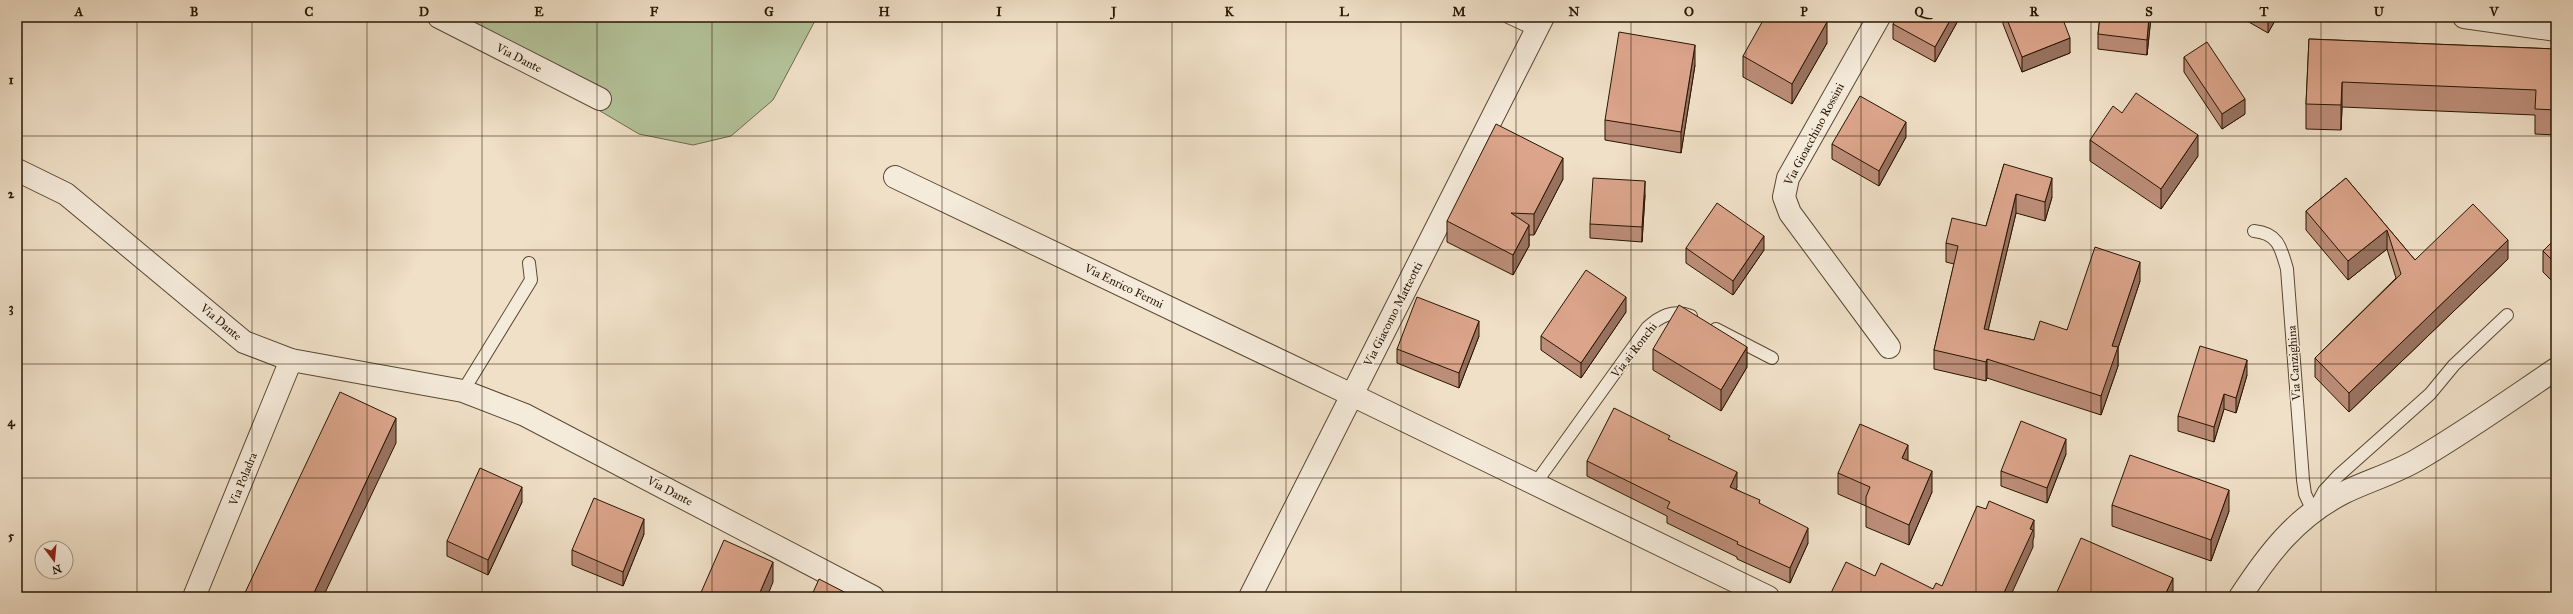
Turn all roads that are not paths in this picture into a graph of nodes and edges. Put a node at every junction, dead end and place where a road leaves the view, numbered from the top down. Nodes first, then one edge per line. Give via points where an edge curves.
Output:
1 (439, 17) edge
2 (1508, 17) edge
3 (1879, 17) edge
4 (2464, 17) edge
5 (1539, 24) edge
6 (2556, 30) edge
7 (600, 99) dead end
8 (17, 170) edge
9 (895, 178) dead end
10 (2254, 231) dead end
11 (529, 263) dead end
12 (2507, 315) dead end
13 (1889, 347) dead end
14 (1772, 358) dead end
15 (291, 360) junction
16 (2556, 369) edge
17 (463, 391) junction
18 (1352, 395) junction
19 (1536, 484) junction
20 (2313, 511) junction
21 (194, 597) edge
22 (873, 597) edge
23 (1250, 597) edge
24 (1768, 597) edge
25 (2240, 597) edge

1 - 7 street, Via Dante
2 - 5 lane, Via Giacomo Matteotti
3 - 13 street, Via Gioacchino Rossini via 1788,178 1784,197 1790,213
4 - 6 street
5 - 18 street, Via Giacomo Matteotti
8 - 15 street, Via Dante via 66,194 244,342
9 - 18 street, Via Enrico Fermi
10 - 20 lane, Via Canzighina via 2266,232 2276,239 2287,269 2303,480 2305,494
11 - 17 lane via 531,280
12 - 20 lane via 2454,365 2430,394 2338,476 2324,491
14 - 19 lane, Via ai Ronchi via 1690,315 1678,312 1655,320
15 - 17 street, Via Dante
15 - 21 street, Via Poladra
16 - 20 street via 2418,460 2344,493
17 - 22 street, Via Dante via 525,416
18 - 19 street
18 - 23 street, Via Giacomo Matteotti
19 - 24 street
20 - 25 street via 2286,534

